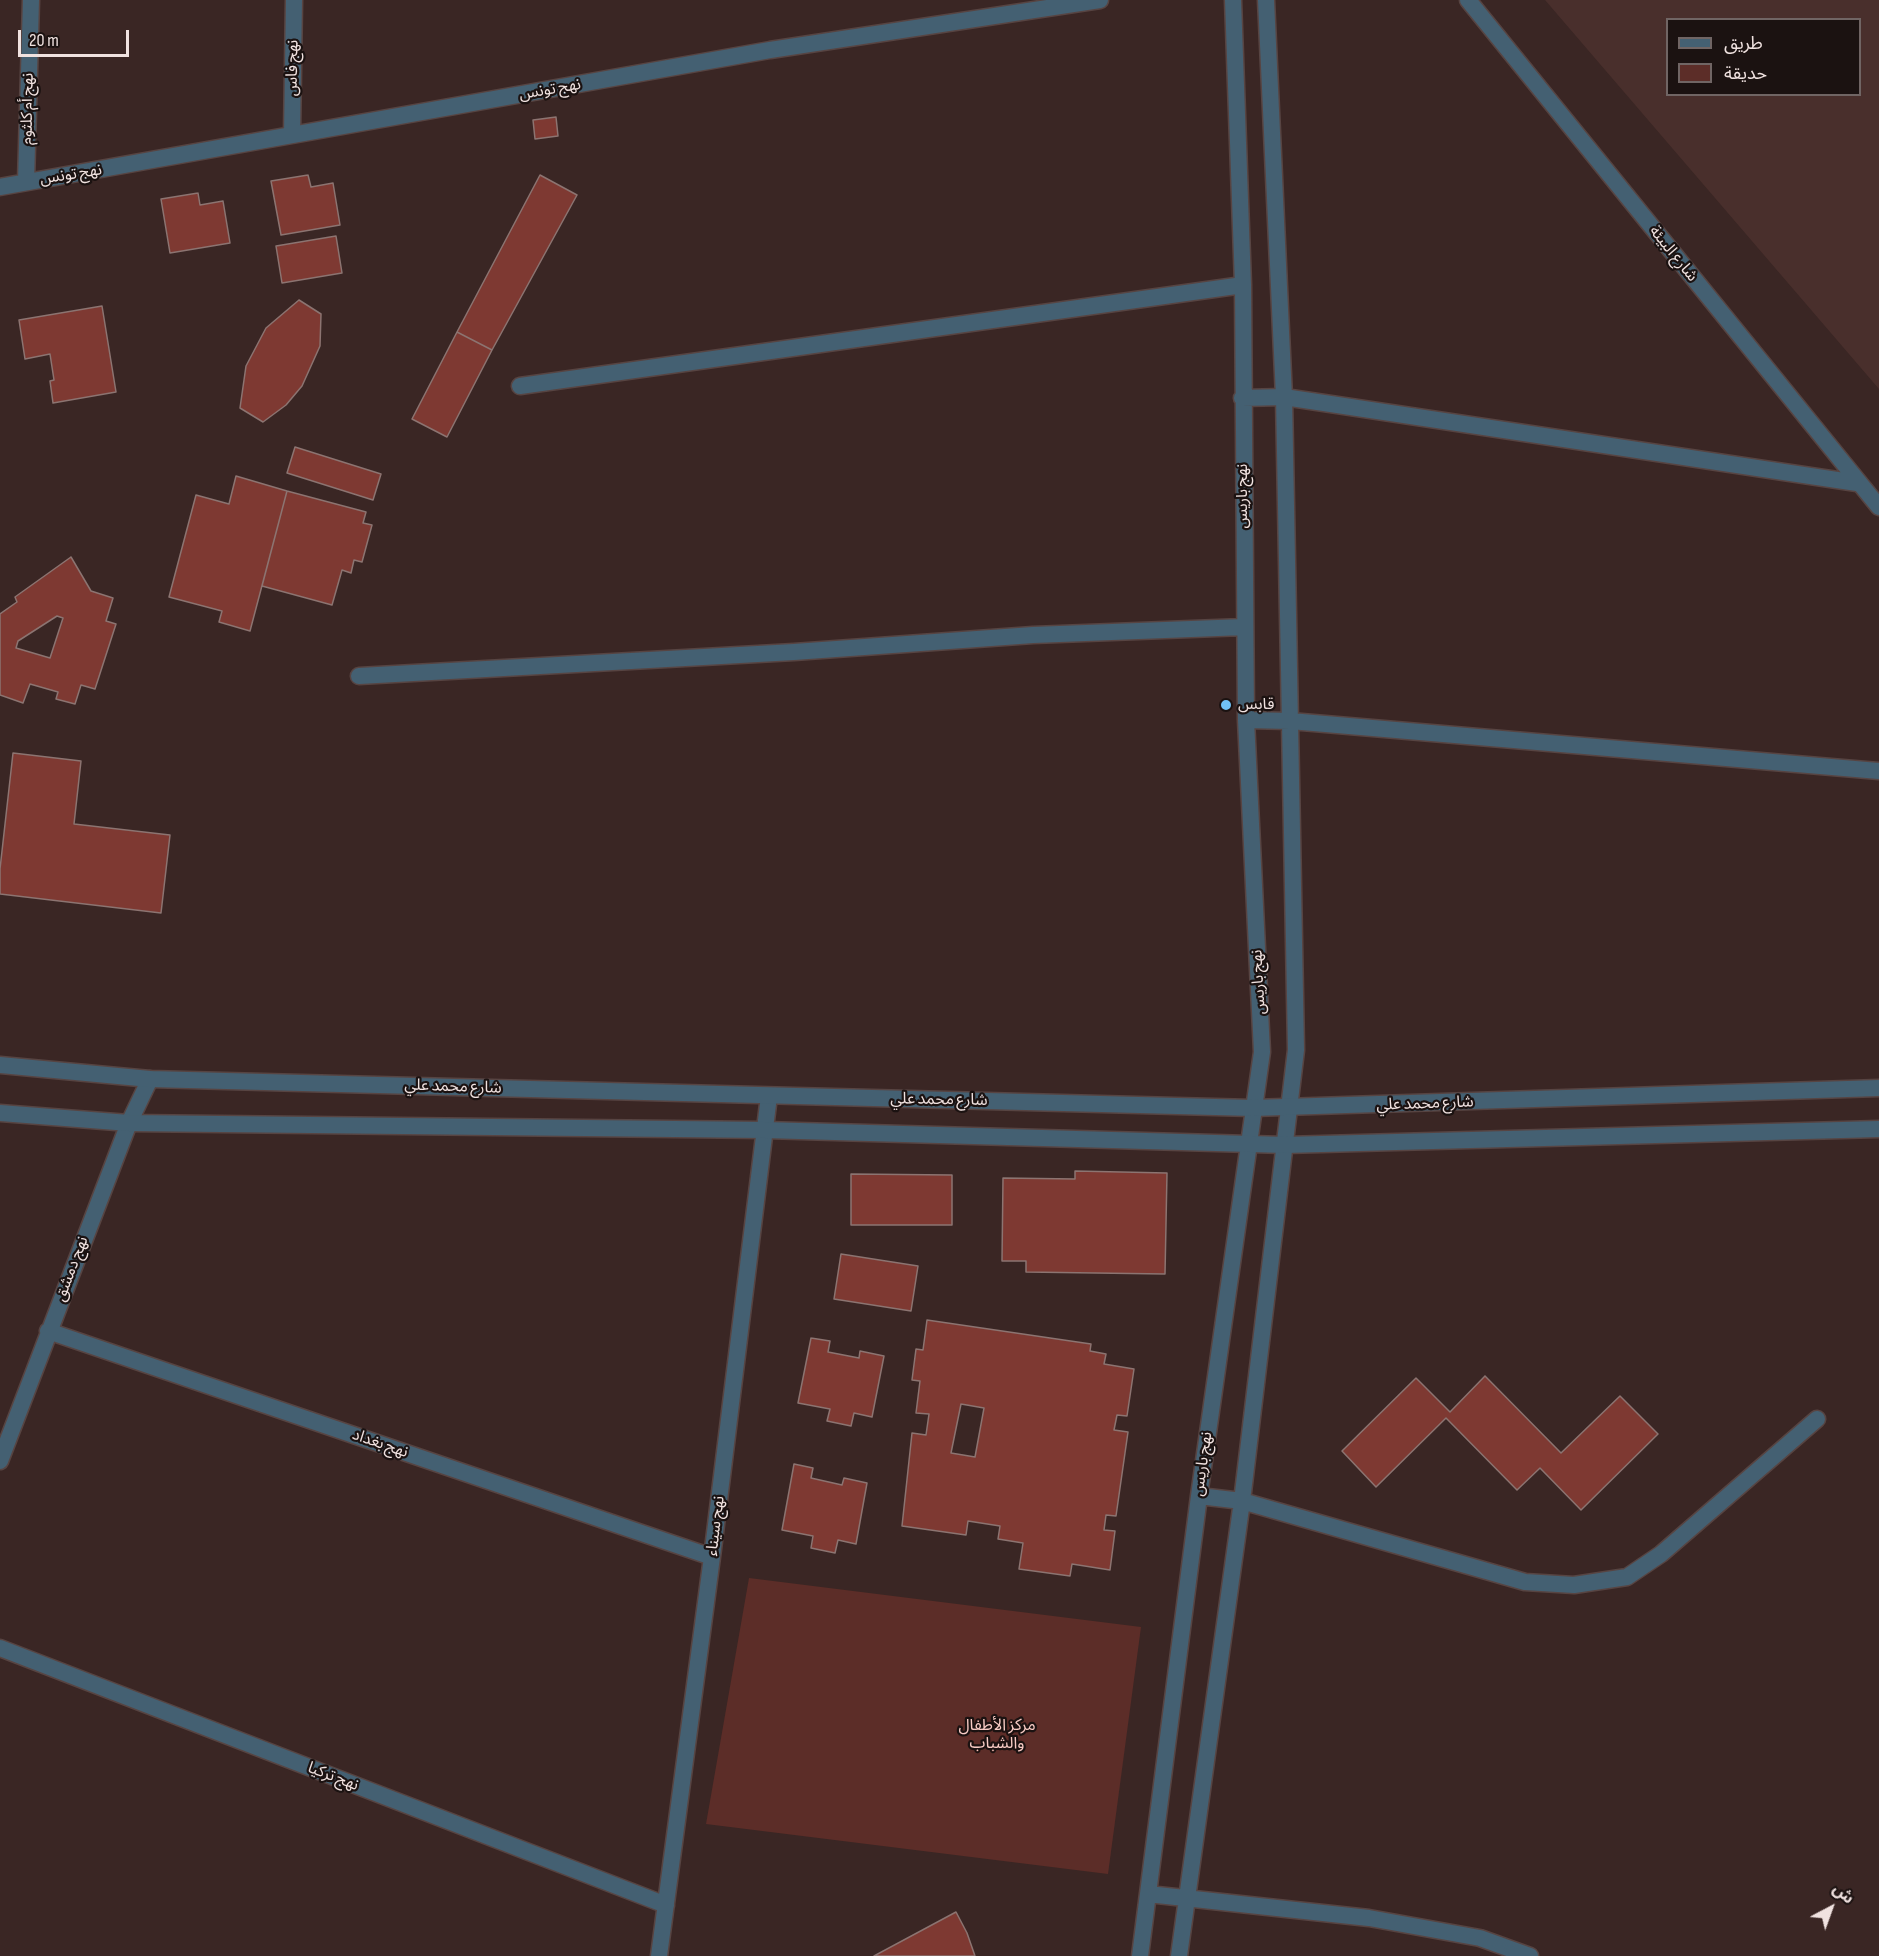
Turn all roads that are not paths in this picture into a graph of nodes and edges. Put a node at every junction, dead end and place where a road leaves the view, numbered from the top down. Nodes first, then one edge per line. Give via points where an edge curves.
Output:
1 (31, 0) edge
2 (294, 0) edge
3 (1100, 0) edge
4 (1233, 0) edge
5 (1266, 0) edge
6 (1468, 0) edge
7 (292, 135) junction
8 (26, 182) junction
9 (0, 186) edge
10 (1243, 285) junction
11 (520, 386) dead end
12 (1284, 397) junction
13 (1242, 398) junction
14 (1857, 483) junction
15 (1879, 507) edge
16 (1244, 627) junction
17 (359, 676) dead end
18 (1246, 720) junction
19 (1290, 721) junction
20 (1879, 771) edge
21 (0, 1065) edge
22 (150, 1079) junction
23 (1879, 1088) edge
24 (769, 1096) junction
25 (1253, 1108) junction
26 (1290, 1108) junction
27 (0, 1113) edge
28 (129, 1123) junction
29 (1879, 1129) edge
30 (765, 1130) junction
31 (1249, 1144) junction
32 (1285, 1145) junction
33 (48, 1331) junction
34 (1817, 1419) dead end
35 (0, 1461) edge
36 (1199, 1496) junction
37 (1242, 1501) junction
38 (712, 1557) junction
39 (0, 1648) edge
40 (1148, 1894) junction
41 (1187, 1898) junction
42 (666, 1905) junction
43 (659, 1956) edge
44 (1140, 1956) edge
45 (1179, 1956) edge
46 (1530, 1956) edge

1 - 8 street, نهج أم كلثوم
2 - 7 street, نهج فاس
3 - 7 street, نهج تونس via 770,50
4 - 10 street, نهج باريس
5 - 12 street, نهج باريس
6 - 14 street, شارع البيئة
7 - 8 street, نهج تونس
8 - 9 street, نهج تونس
10 - 11 street
10 - 13 street, نهج باريس
12 - 13 street
12 - 14 street
12 - 19 street, نهج باريس
13 - 16 street, نهج باريس
14 - 15 street, شارع البيئة
16 - 17 street via 1033,635
16 - 18 street, نهج باريس
18 - 19 street
18 - 25 street, نهج باريس via 1262,1052
19 - 20 street
19 - 26 street, نهج باريس via 1296,1050
21 - 22 street, شارع محمد علي
22 - 24 street, شارع محمد علي
22 - 28 street, نهج دمشق
23 - 26 street, شارع محمد علي
24 - 25 street, شارع محمد علي
24 - 30 street, نهج سيناء
25 - 26 street, شارع محمد علي
25 - 31 street, نهج باريس
26 - 32 street, نهج باريس
27 - 28 street, شارع محمد علي
28 - 30 street, شارع محمد علي
28 - 33 street, نهج دمشق
29 - 32 street, شارع محمد علي
30 - 31 street, شارع محمد علي
30 - 38 street, نهج سيناء
31 - 32 street, شارع محمد علي
31 - 36 street, نهج باريس
32 - 37 street, نهج باريس
33 - 35 street, نهج دمشق
33 - 38 street, نهج بغداد
34 - 37 street via 1661,1554 1627,1577 1574,1585 1525,1582
36 - 37 street
36 - 40 street, نهج باريس
37 - 41 street, نهج باريس
38 - 42 street, نهج سيناء
39 - 42 street, نهج تركيا
40 - 41 street
40 - 44 street, نهج باريس
41 - 45 street, نهج باريس
41 - 46 street via 1369,1918 1480,1938
42 - 43 street, نهج سيناء

